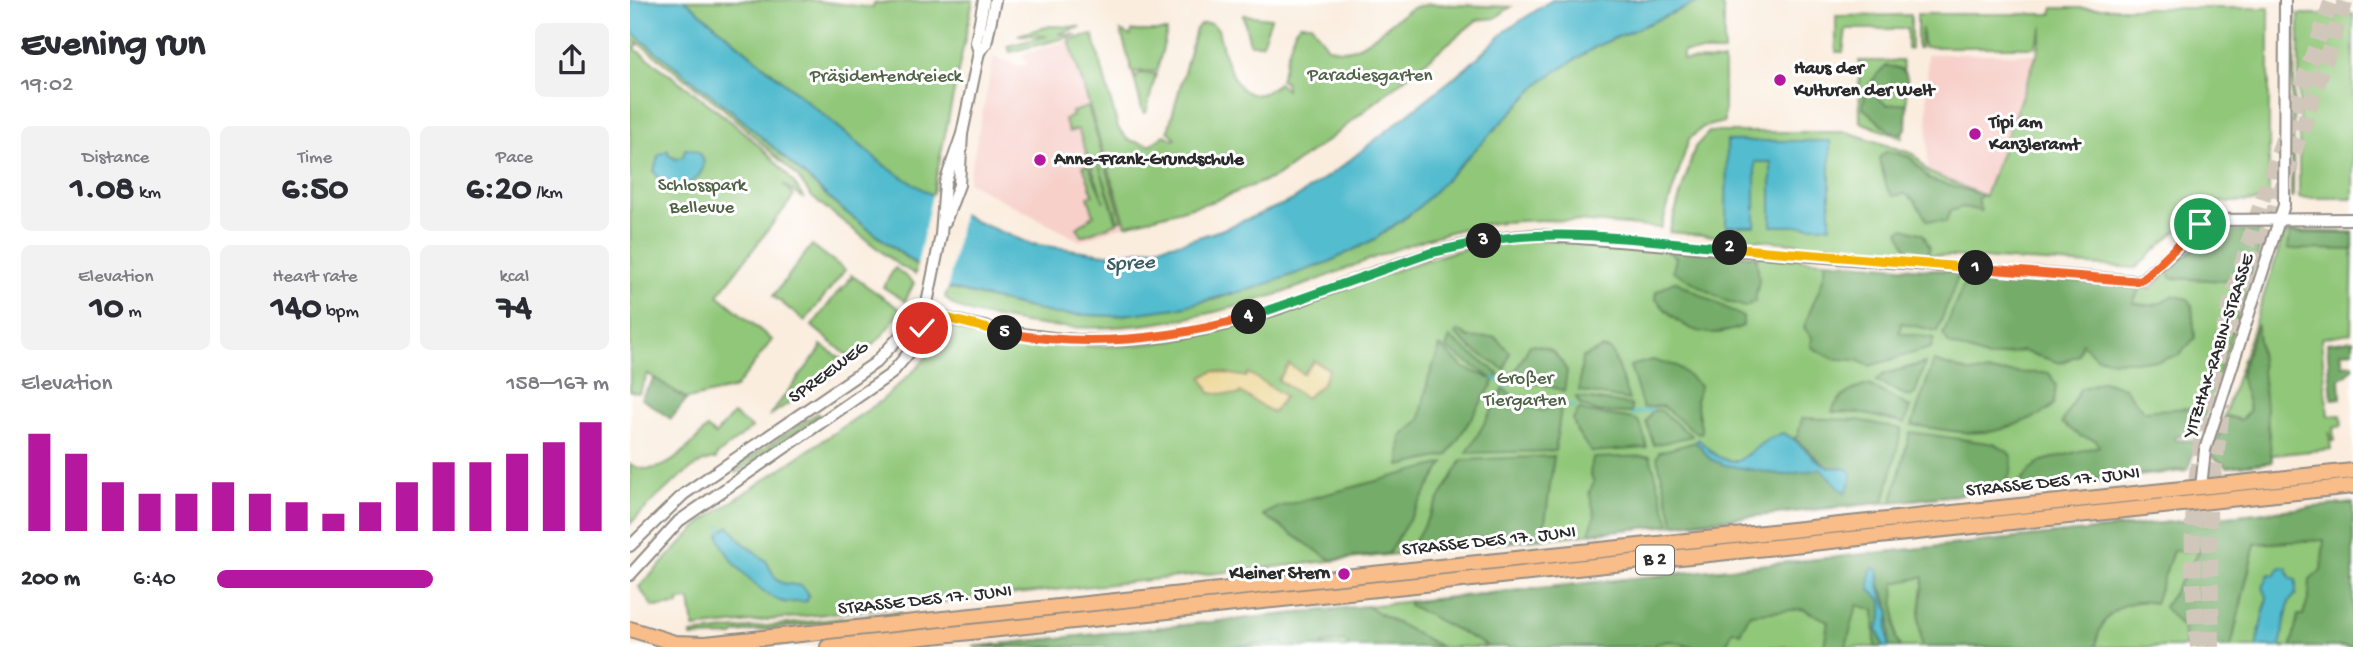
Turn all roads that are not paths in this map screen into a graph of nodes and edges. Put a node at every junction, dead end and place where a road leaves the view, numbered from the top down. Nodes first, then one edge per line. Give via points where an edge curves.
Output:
1 (984, 0) edge
2 (995, 0) edge
3 (2285, 0) edge
4 (979, 52) junction
5 (2281, 219) junction
6 (2353, 219) edge
7 (923, 312) junction
8 (724, 467) junction
9 (2353, 471) edge
10 (736, 482) junction
11 (2353, 486) edge
12 (2201, 487) junction
13 (630, 547) edge
14 (630, 575) edge
15 (630, 629) edge
16 (828, 647) edge

1 - 4 street via 976,42
2 - 4 street via 986,44
3 - 5 street, YITZHAK-RABIN-STRASSE
4 - 7 street via 962,134 959,185 947,202
5 - 6 street
5 - 7 street via 2208,220 2136,281 1540,235 1430,253 1271,311 1196,331 1132,340 1084,343 1034,338
5 - 12 street, YITZHAK-RABIN-STRASSE via 2205,450
7 - 8 street, SPREEWEG via 864,372
7 - 10 street, SPREEWEG via 919,334 891,374
8 - 10 street via 728,478
8 - 13 street, SPREEWEG via 666,509
9 - 12 main road, STRASSE DES 17. JUNI / B 2
10 - 14 street, SPREEWEG via 679,521
11 - 16 main road, STRASSE DES 17. JUNI / B 2
12 - 15 main road, STRASSE DES 17. JUNI / B 2 via 705,644 663,641

